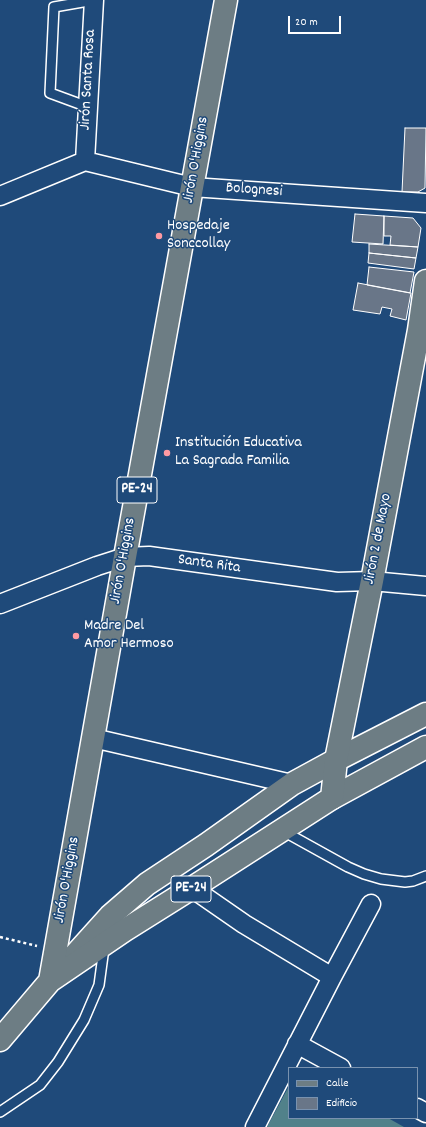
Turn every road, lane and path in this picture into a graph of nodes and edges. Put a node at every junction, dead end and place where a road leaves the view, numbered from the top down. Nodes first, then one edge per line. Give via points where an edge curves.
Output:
1 (94, 0) edge
2 (226, 0) edge
3 (88, 107) junction
4 (85, 161) junction
5 (192, 187) junction
6 (0, 196) edge
7 (426, 203) edge
8 (426, 281) edge
9 (422, 330) edge
10 (125, 557) junction
11 (372, 581) junction
12 (426, 586) edge
13 (0, 604) edge
14 (426, 714) edge
15 (93, 738) junction
16 (426, 747) edge
17 (336, 760) junction
18 (292, 784) junction
19 (332, 798) junction
20 (282, 830) junction
21 (426, 876) edge
22 (192, 888) junction
23 (371, 904) dead end
24 (0, 937) edge
25 (104, 944) junction
26 (56, 950) junction
27 (332, 977) junction
28 (50, 981) junction
29 (0, 1040) edge
30 (297, 1044) junction
31 (339, 1067) edge
32 (0, 1112) edge
33 (255, 1127) edge

1 - 3 street, Jirón Santa Rosa
1 - 3 lane via 54,7 50,93
2 - 5 main road, Jirón O'Higgins / PE-24
3 - 4 street, Jirón Santa Rosa
4 - 5 street, Bolognesi
4 - 6 street
5 - 7 street, Bolognesi
5 - 10 main road, Jirón O'Higgins / PE-24
8 - 9 main road, Jirón 2 de Mayo
9 - 11 main road, Jirón 2 de Mayo
10 - 11 street, Santa Rita via 150,556 337,582
10 - 13 street, Santa Rita
10 - 15 main road, Jirón O'Higgins / PE-24
11 - 12 street, Santa Rita
11 - 17 main road, Jirón 2 de Mayo
14 - 17 main road
15 - 18 street
15 - 26 main road, Jirón O'Higgins / PE-24
16 - 19 main road
17 - 18 main road
17 - 19 main road, Jirón 2 de Mayo
18 - 28 main road via 147,884 110,916
19 - 20 main road, PE-24
20 - 21 lane via 364,874 405,882
20 - 22 main road, PE-24
22 - 25 main road, PE-24
22 - 27 street via 244,924
23 - 27 street
24 - 26 path
25 - 28 main road, PE-24
25 - 32 lane via 99,985 84,1020 58,1062 40,1085
26 - 28 main road, Jirón O'Higgins / PE-24
27 - 30 street
28 - 29 main road, PE-24
30 - 31 street
30 - 33 street

